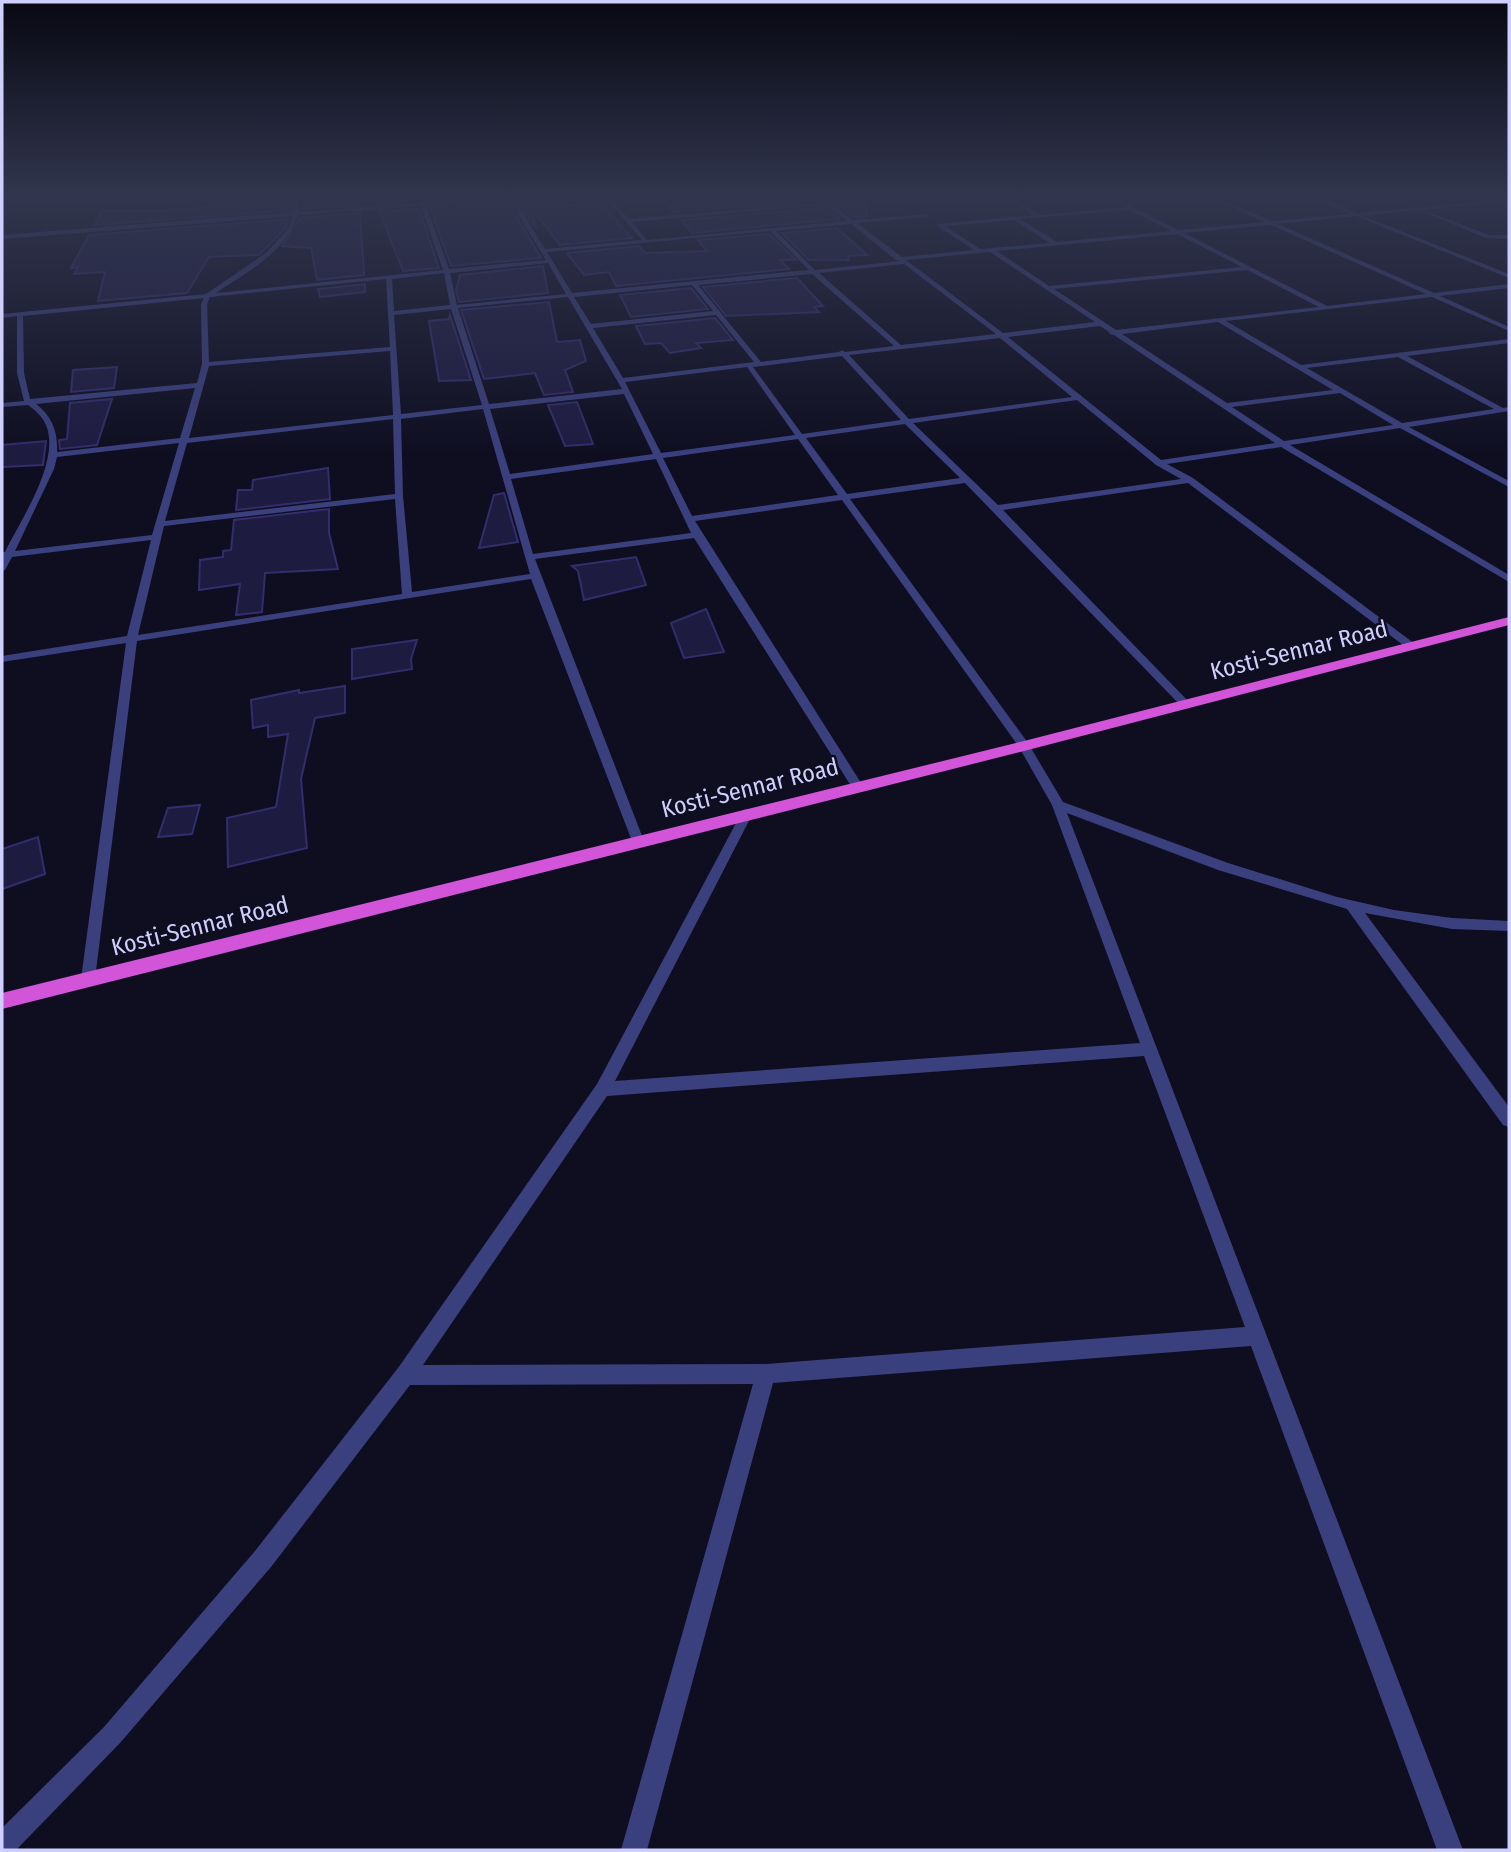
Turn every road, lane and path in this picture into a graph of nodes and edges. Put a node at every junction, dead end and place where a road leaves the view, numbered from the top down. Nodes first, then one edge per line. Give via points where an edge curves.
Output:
1 (229, 280) edge
2 (355, 280) edge
3 (389, 280) edge
4 (449, 280) edge
5 (562, 280) edge
6 (730, 280) edge
7 (824, 280) edge
8 (927, 280) edge
9 (1037, 280) edge
10 (1124, 280) edge
11 (1274, 280) edge
12 (1400, 280) edge
13 (694, 284) junction
14 (1509, 286) edge
15 (1048, 288) junction
16 (208, 295) junction
17 (1432, 295) junction
18 (572, 296) junction
19 (454, 307) junction
20 (1327, 307) junction
21 (390, 313) junction
22 (716, 313) junction
23 (20, 315) junction
24 (2, 316) edge
25 (1219, 320) junction
26 (1099, 324) junction
27 (590, 326) junction
28 (1509, 329) edge
29 (1112, 333) junction
30 (1000, 334) junction
31 (1509, 341) edge
32 (898, 346) junction
33 (393, 349) junction
34 (842, 352) junction
35 (1398, 354) junction
36 (753, 363) junction
37 (206, 364) junction
38 (1299, 366) junction
39 (621, 380) junction
40 (201, 385) junction
41 (627, 391) junction
42 (1340, 391) junction
43 (1078, 398) junction
44 (27, 402) junction
45 (2, 405) edge
46 (1224, 406) junction
47 (486, 408) junction
48 (1505, 410) edge
49 (397, 418) junction
50 (908, 423) junction
51 (1403, 427) junction
52 (803, 438) junction
53 (185, 442) junction
54 (1284, 445) junction
55 (54, 455) junction
56 (659, 457) junction
57 (1159, 463) junction
58 (506, 477) junction
59 (967, 480) junction
60 (1190, 480) junction
61 (1509, 484) edge
62 (399, 496) junction
63 (841, 496) junction
64 (996, 508) junction
65 (688, 519) junction
66 (160, 524) junction
67 (697, 535) junction
68 (156, 537) junction
69 (4, 554) edge
70 (531, 557) junction
71 (2, 568) edge
72 (535, 576) junction
73 (1509, 579) edge
74 (407, 597) junction
75 (1509, 621) edge
76 (132, 638) junction
77 (1411, 646) junction
78 (2, 659) edge
79 (1185, 704) junction
80 (1024, 746) junction
81 (857, 786) junction
82 (1058, 805) junction
83 (747, 813) junction
84 (638, 841) junction
85 (1352, 906) junction
86 (1509, 926) edge
87 (88, 979) junction
88 (2, 1001) edge
89 (1150, 1049) junction
90 (603, 1088) junction
91 (1509, 1120) edge
92 (1258, 1336) junction
93 (766, 1374) junction
94 (405, 1375) junction
95 (2, 1846) edge
96 (634, 1850) edge
97 (1450, 1850) edge

1 - 16 street
2 - 16 street
3 - 21 street
4 - 19 street
5 - 18 street
6 - 13 street
7 - 32 street
8 - 30 street
9 - 15 street
10 - 15 street
11 - 20 street
12 - 17 street
13 - 18 street
13 - 22 street
14 - 17 street
15 - 26 street
16 - 23 street
16 - 37 street via 204,304
17 - 20 street
17 - 28 street
18 - 19 street
18 - 27 street
19 - 21 street
19 - 47 street
20 - 25 street
21 - 33 street
22 - 27 street
22 - 36 street
23 - 24 street
23 - 44 street via 20,376
25 - 29 street
25 - 38 street
26 - 29 street
26 - 30 street
27 - 39 street
29 - 46 street
30 - 32 street
30 - 43 street
31 - 35 street
32 - 34 street
33 - 37 street
33 - 49 street
34 - 36 street
34 - 50 street
35 - 38 street
35 - 48 street
36 - 39 street
36 - 52 street
37 - 40 street
38 - 42 street
39 - 41 street
40 - 44 street
40 - 53 street
41 - 47 street
41 - 56 street
42 - 46 street
42 - 51 street
43 - 50 street
43 - 57 street
44 - 45 street
44 - 55 street via 49,422
46 - 54 street
47 - 49 street
47 - 58 street
48 - 51 street
49 - 53 street
49 - 62 street
50 - 52 street
50 - 59 street
51 - 54 street
51 - 61 street
52 - 56 street
52 - 63 street
53 - 55 street
53 - 66 street
54 - 57 street
54 - 73 street
55 - 69 street
56 - 58 street
56 - 65 street
57 - 60 street
58 - 70 street
59 - 63 street
59 - 64 street
60 - 64 street
60 - 77 street
62 - 66 street
62 - 74 street
63 - 65 street
63 - 80 street
64 - 79 street
65 - 67 street
66 - 68 street
67 - 70 street
67 - 81 street
68 - 69 street
68 - 76 street
69 - 71 street
70 - 72 street
72 - 74 street
72 - 84 street
74 - 76 street
75 - 77 highway, Kosti-Sennar Road
76 - 78 street
76 - 87 street
77 - 79 highway, Kosti-Sennar Road
79 - 80 highway, Kosti-Sennar Road
80 - 81 highway, Kosti-Sennar Road
80 - 82 street
81 - 83 highway, Kosti-Sennar Road
82 - 85 street
82 - 89 street
83 - 84 highway, Kosti-Sennar Road
83 - 90 street
84 - 87 highway, Kosti-Sennar Road
85 - 86 street via 1418,920
85 - 91 street
87 - 88 highway, Kosti-Sennar Road
89 - 90 street
89 - 92 street
90 - 94 street
92 - 93 street
92 - 97 street
93 - 94 street
93 - 96 street
94 - 95 street via 263,1559 112,1735

